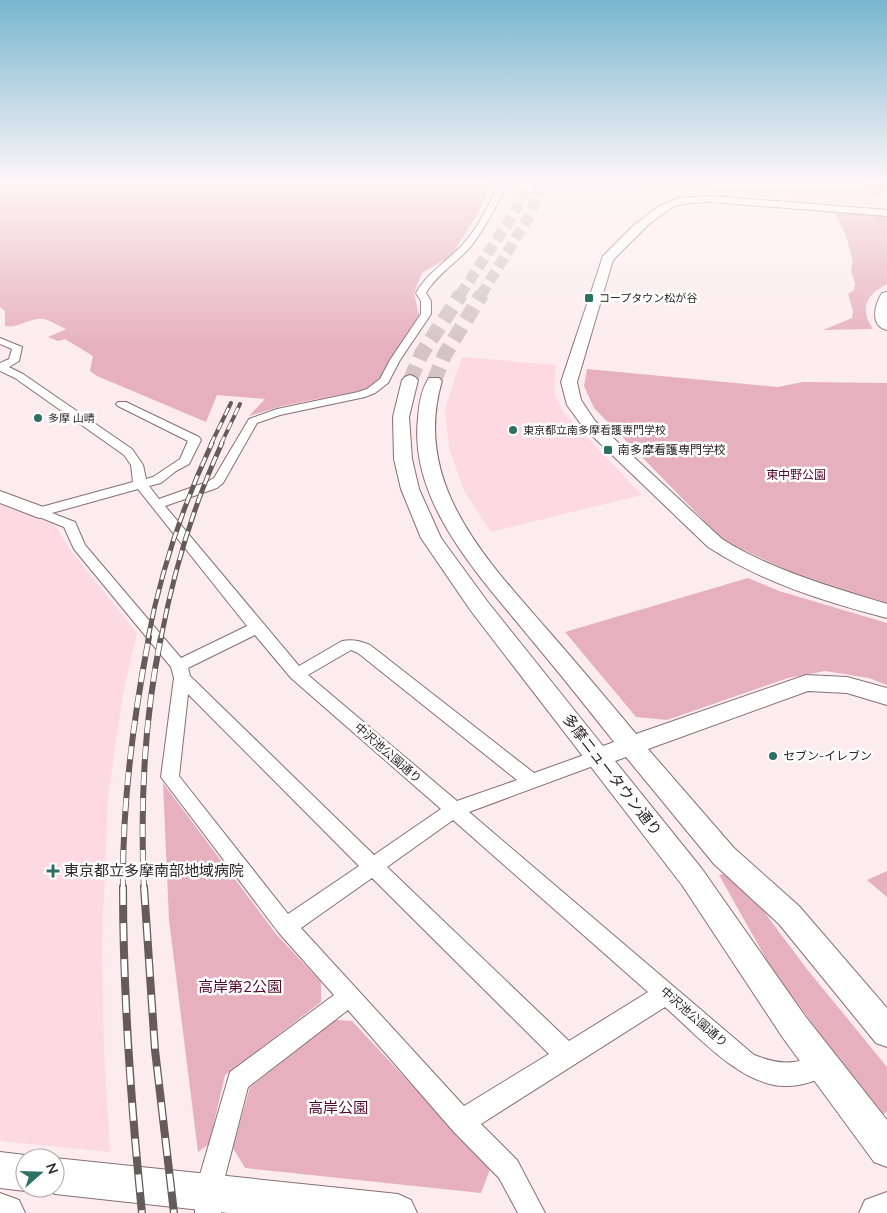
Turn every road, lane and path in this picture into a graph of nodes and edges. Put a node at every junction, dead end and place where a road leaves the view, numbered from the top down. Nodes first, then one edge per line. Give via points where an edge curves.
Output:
1 (473, 237) edge
2 (630, 237) edge
3 (887, 296) edge
4 (887, 326) edge
5 (0, 341) edge
6 (0, 367) edge
7 (122, 404) dead end
8 (140, 484) junction
9 (0, 497) edge
10 (158, 504) junction
11 (39, 512) junction
12 (508, 596) junction
13 (479, 606) junction
14 (887, 611) edge
15 (257, 628) junction
16 (180, 672) junction
17 (297, 674) junction
18 (887, 697) edge
19 (630, 744) junction
20 (598, 756) junction
21 (531, 781) junction
22 (454, 810) junction
23 (372, 868) junction
24 (286, 927) junction
25 (667, 993) junction
26 (350, 996) junction
27 (887, 1032) edge
28 (568, 1055) junction
29 (824, 1066) junction
30 (462, 1122) junction
31 (887, 1148) edge
32 (0, 1170) edge
33 (15, 1172) edge
34 (65, 1178) edge
35 (208, 1203) edge
36 (887, 1210) edge
37 (0, 1212) edge
38 (6, 1213) edge
39 (398, 1213) edge
40 (532, 1213) edge
41 (878, 1213) edge

1 - 10 street via 422,288 426,314 384,381 361,395 277,412 253,421 219,480
2 - 14 main road via 608,259 594,298 570,382 576,408 588,424 715,543 785,580
3 - 4 main road via 881,315
5 - 6 street via 17,347 14,361
6 - 8 street, 中沢池公園通り via 19,376 128,452 136,465
7 - 8 street via 195,440 184,461 157,480
8 - 10 street, 中沢池公園通り
8 - 11 street
9 - 11 main road
10 - 15 street, 中沢池公園通り
11 - 16 street via 70,525 79,546
12 - 13 main road via 489,594 479,601
12 - 13 main road, 多摩ニュータウン通り via 456,526 437,488 428,458 428,402 422,380 400,417 403,459 410,489 432,538
12 - 19 main road, 多摩ニュータウン通り
13 - 20 main road, 多摩ニュータウン通り
15 - 16 street
15 - 17 street, 中沢池公園通り
16 - 23 street
16 - 24 street via 170,777
17 - 21 street via 342,648 355,645
17 - 22 street, 中沢池公園通り
18 - 19 main road via 843,684 806,683
19 - 20 main road
19 - 27 main road, 多摩ニュータウン通り via 724,856 789,914
20 - 21 street
20 - 29 main road, 多摩ニュータウン通り via 692,877
21 - 22 street
22 - 23 street
22 - 25 street, 中沢池公園通り
23 - 24 street
23 - 28 street
24 - 26 street
25 - 28 street
25 - 29 street, 中沢池公園通り via 746,1062 766,1072 786,1076
26 - 30 street
26 - 35 street via 238,1080
28 - 30 street
29 - 31 main road, 多摩ニュータウン通り
30 - 40 street via 508,1169
32 - 33 main road
34 - 35 main road
35 - 39 main road
36 - 41 main road
37 - 38 main road

